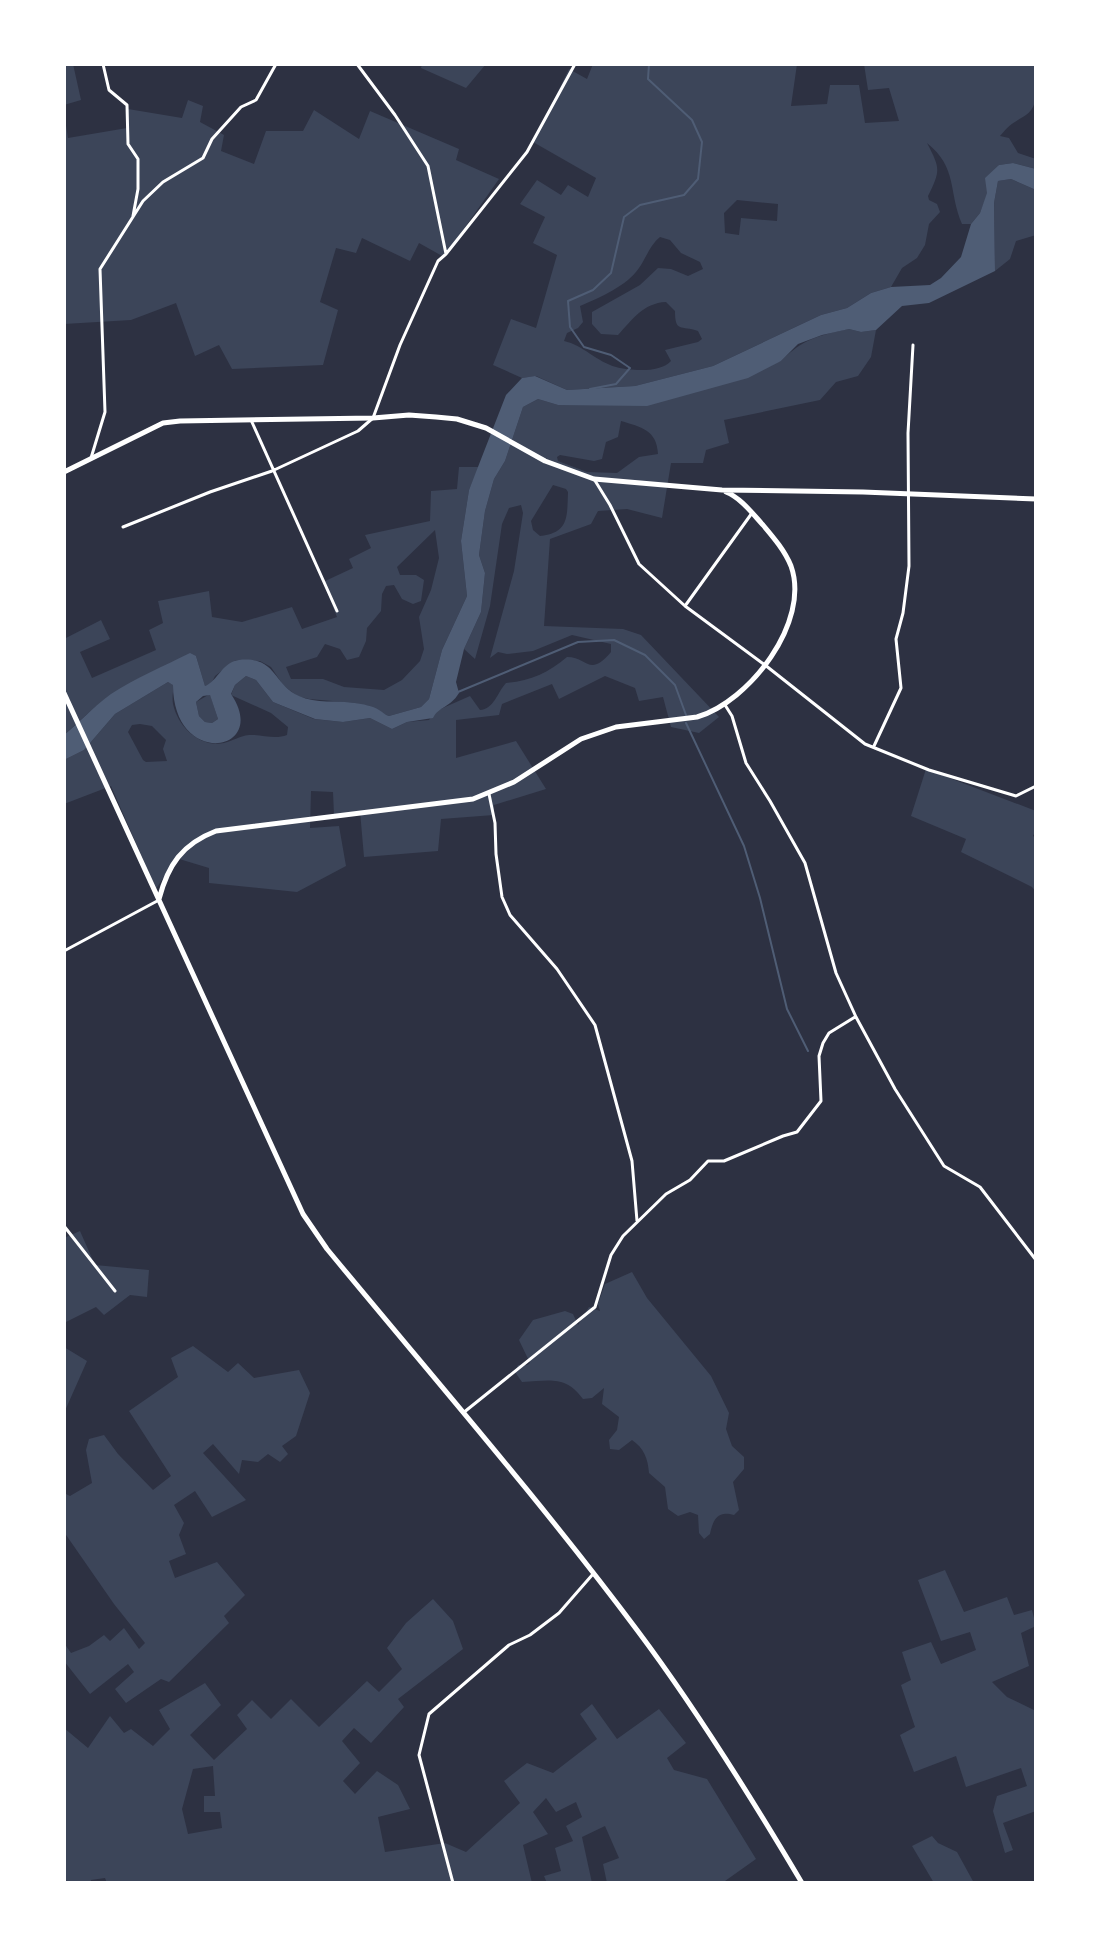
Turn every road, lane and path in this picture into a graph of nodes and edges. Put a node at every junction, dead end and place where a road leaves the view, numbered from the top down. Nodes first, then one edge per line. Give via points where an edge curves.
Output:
1 (103, 64) edge
2 (276, 64) edge
3 (357, 64) edge
4 (575, 64) edge
5 (128, 228) junction
6 (446, 254) junction
7 (913, 345) dead end
8 (373, 418) junction
9 (251, 420) junction
10 (91, 459) junction
11 (272, 471) junction
12 (64, 472) edge
13 (594, 479) junction
14 (722, 490) junction
15 (907, 494) junction
16 (1036, 499) edge
17 (752, 513) junction
18 (123, 527) dead end
19 (685, 606) junction
20 (337, 611) dead end
21 (765, 665) junction
22 (64, 693) edge
23 (725, 705) junction
24 (874, 746) junction
25 (1036, 786) edge
26 (489, 794) junction
27 (159, 900) junction
28 (64, 951) edge
29 (856, 1017) junction
30 (637, 1223) junction
31 (64, 1226) edge
32 (1036, 1260) edge
33 (115, 1291) dead end
34 (463, 1413) junction
35 (593, 1574) junction
36 (453, 1883) edge
37 (802, 1883) edge

1 - 5 street via 109,90 127,105 128,144 138,159 135,212
2 - 5 street via 256,100 241,107 212,139 203,158 143,201
3 - 6 street via 428,166
4 - 6 street via 527,152
5 - 10 street via 100,269 105,412
6 - 8 street via 416,307
7 - 15 street
8 - 9 main road
8 - 11 street via 358,431
8 - 13 main road via 446,418 491,431 556,466
9 - 10 main road via 163,423
9 - 11 street
10 - 12 main road
11 - 18 street
11 - 20 street
13 - 14 main road
13 - 19 street via 639,564
14 - 15 main road
14 - 17 main road
15 - 16 main road
15 - 24 street via 909,566 896,639 901,688
17 - 19 street
17 - 21 main road via 784,552 794,581 790,624
19 - 21 street
21 - 23 main road
21 - 24 street
22 - 27 main road
23 - 26 main road via 697,717 616,727 581,739
23 - 29 street via 746,763 805,863 836,973
24 - 25 street via 929,770 1016,796
26 - 27 main road via 216,831 184,849 164,879
26 - 30 street via 502,897 510,915 557,969 595,1025 632,1161
27 - 28 street
27 - 34 main road via 303,1214
29 - 30 street via 829,1033 823,1043 821,1101 797,1132 724,1161 708,1161
29 - 32 street via 944,1166 980,1187
30 - 34 street via 611,1255 595,1307
31 - 33 street
34 - 35 main road
35 - 36 street via 559,1613 509,1645 429,1714 419,1755
35 - 37 main road via 701,1721

